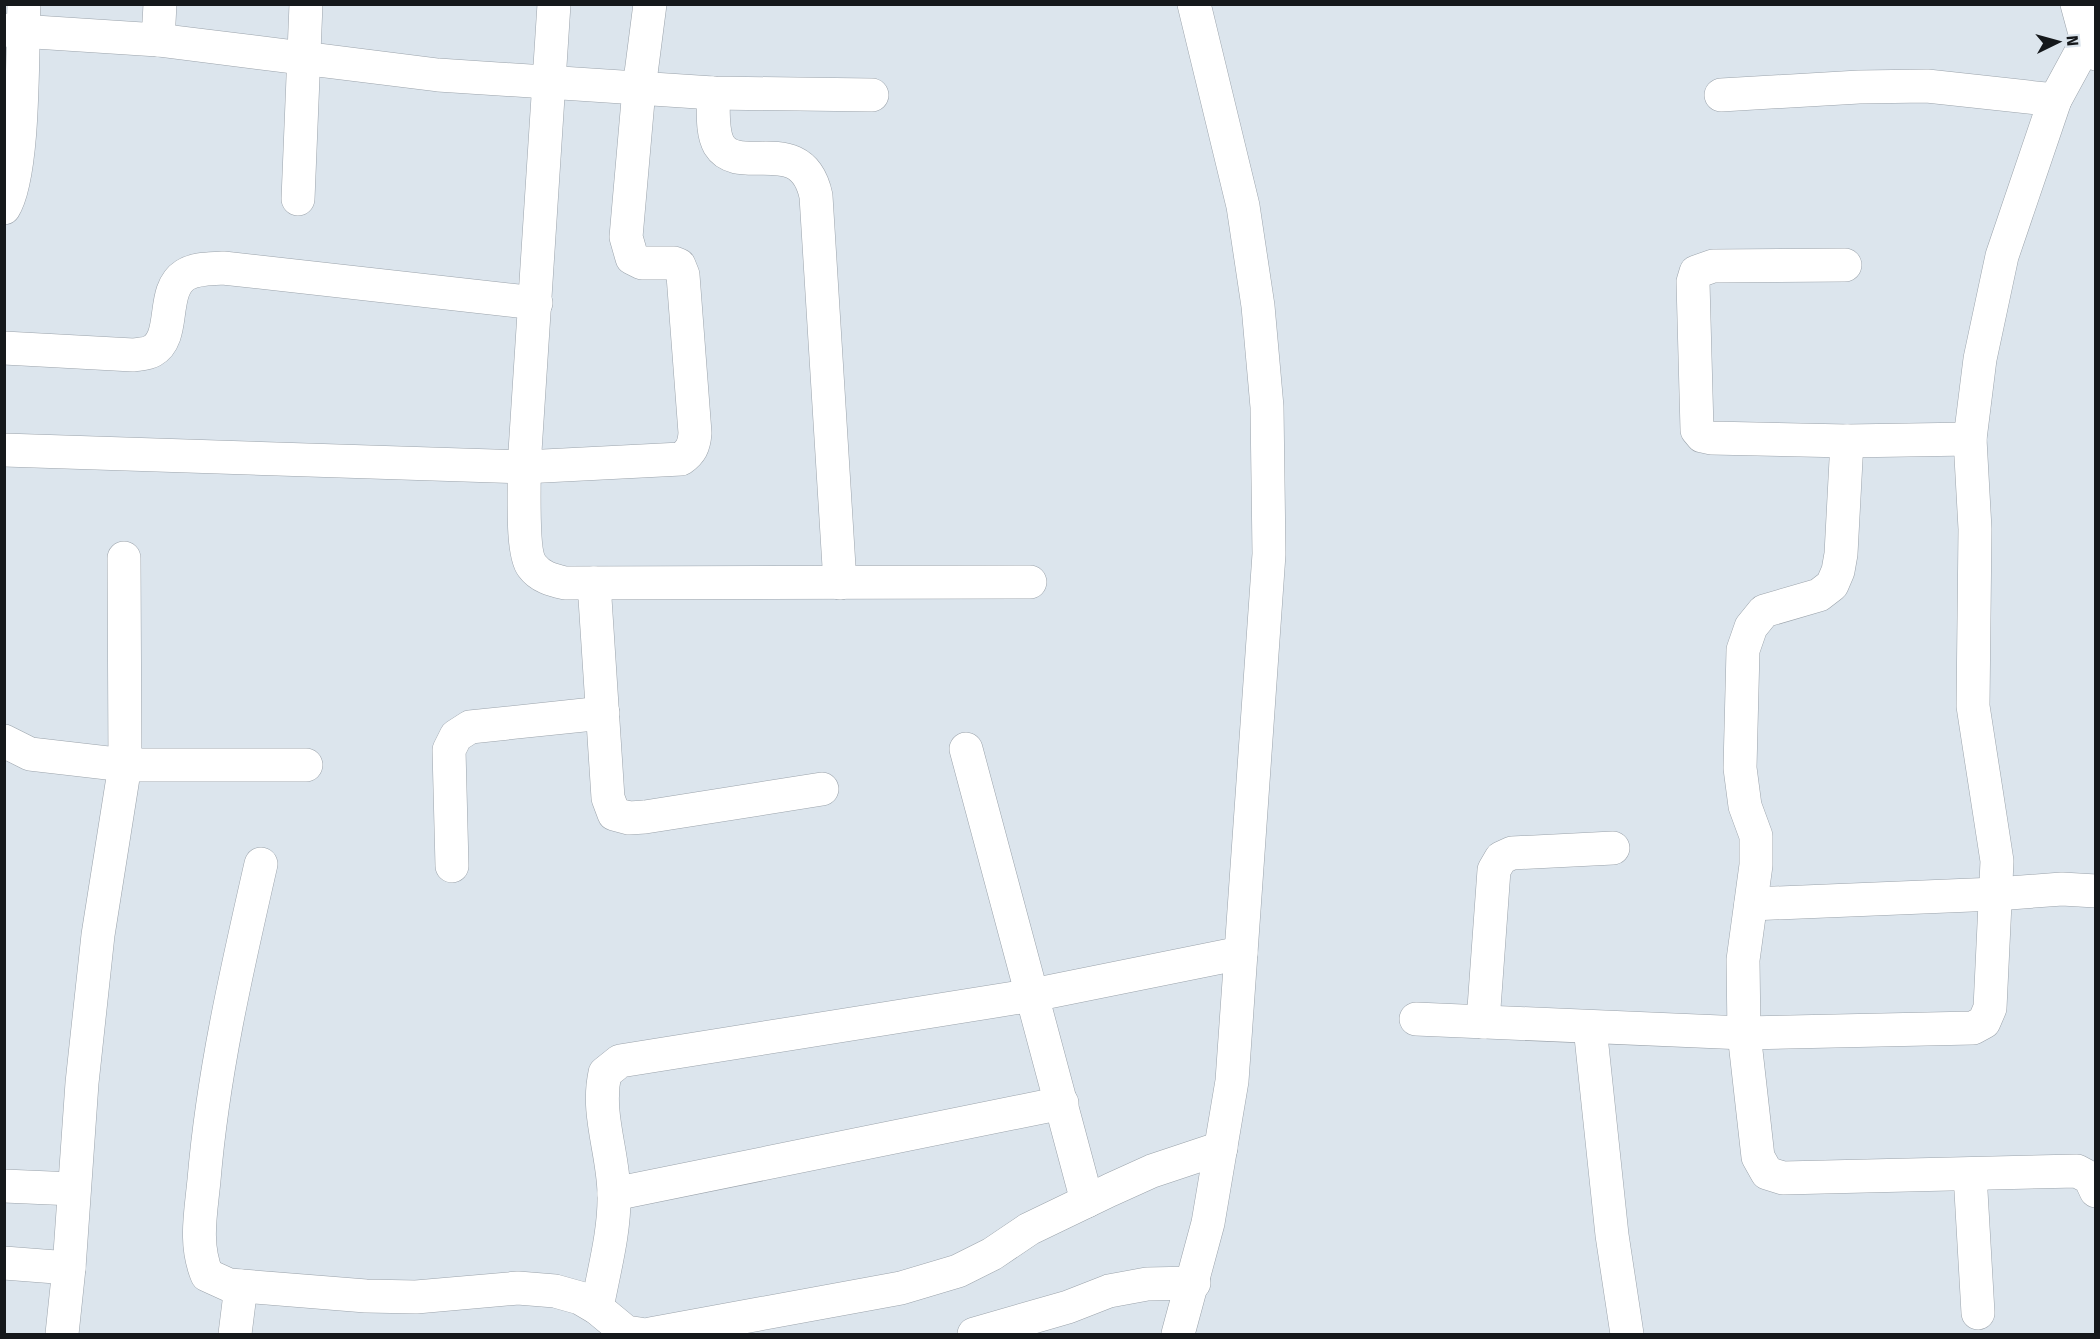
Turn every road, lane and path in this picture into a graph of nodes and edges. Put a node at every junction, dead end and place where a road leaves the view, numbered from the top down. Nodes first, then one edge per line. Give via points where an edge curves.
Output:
1 (160, 4) edge
2 (306, 4) edge
3 (554, 4) edge
4 (650, 4) edge
5 (1194, 4) edge
6 (2077, 4) edge
7 (17, 22) edge
8 (158, 40) junction
9 (2091, 48) edge
10 (304, 60) junction
11 (550, 81) junction
12 (639, 89) junction
13 (713, 93) junction
14 (1722, 94) dead end
15 (872, 95) dead end
16 (2055, 100) junction
17 (298, 199) dead end
18 (4, 208) edge
19 (1845, 265) dead end
20 (536, 303) junction
21 (4, 348) edge
22 (1970, 439) junction
23 (1847, 441) junction
24 (4, 450) edge
25 (524, 466) junction
26 (124, 558) dead end
27 (1030, 582) dead end
28 (594, 583) junction
29 (840, 583) junction
30 (603, 713) junction
31 (5, 741) edge
32 (966, 749) dead end
33 (124, 765) junction
34 (306, 765) dead end
35 (822, 789) dead end
36 (1613, 848) dead end
37 (261, 864) dead end
38 (452, 866) dead end
39 (2096, 891) edge
40 (1996, 894) junction
41 (1751, 904) junction
42 (1241, 953) junction
43 (1033, 995) junction
44 (1416, 1019) dead end
45 (1483, 1022) junction
46 (1590, 1027) junction
47 (1744, 1033) junction
48 (1062, 1103) junction
49 (1221, 1148) junction
50 (1970, 1174) junction
51 (2089, 1174) edge
52 (4, 1186) edge
53 (74, 1189) junction
54 (614, 1194) junction
55 (1087, 1201) junction
56 (4, 1263) edge
57 (69, 1268) junction
58 (1194, 1283) junction
59 (241, 1286) junction
60 (597, 1308) junction
61 (1978, 1313) dead end
62 (62, 1335) edge
63 (235, 1335) edge
64 (640, 1335) edge
65 (650, 1335) edge
66 (974, 1335) edge
67 (1178, 1335) edge
68 (1627, 1335) edge

1 - 8 street
2 - 10 street
3 - 11 street
4 - 12 street
5 - 42 street via 1243,206 1258,306 1267,407 1269,554
6 - 9 street
7 - 8 street
7 - 18 street via 18,157 10,200
8 - 10 street
9 - 16 street
10 - 11 street via 438,75
10 - 17 street
11 - 12 street
11 - 20 street
12 - 13 street
12 - 25 street via 626,237 632,258 642,263 674,263 683,275 694,444 681,459
13 - 15 street
13 - 29 street via 719,146 741,156 791,161 804,167 812,179
14 - 16 street via 1927,86
16 - 22 street via 2002,256 1980,359
19 - 23 street via 1703,268 1696,272 1694,294 1696,421 1702,436
20 - 21 street via 223,268 185,275 174,289 163,338 152,351 133,355
20 - 25 street
22 - 23 street
22 - 40 street via 1975,530 1973,706 1998,861
23 - 41 street via 1841,554 1832,585 1819,595 1764,611 1751,627 1743,650 1740,768 1745,806 1756,836
24 - 25 street
25 - 28 street via 525,538 531,564 545,578 565,584
26 - 33 street
27 - 29 street
28 - 29 street
28 - 30 street
30 - 35 street via 608,798 614,814 645,817
30 - 38 street via 470,728 456,735 450,750
31 - 33 street via 30,754
32 - 43 street
33 - 34 street
33 - 53 street via 98,935
36 - 45 street via 1512,852 1501,858 1494,870
37 - 59 street via 225,1028 208,1132 199,1241 207,1275
39 - 40 street via 2062,889
40 - 41 street
40 - 47 street via 1990,1008 1984,1022 1973,1028
41 - 47 street via 1743,960
42 - 43 street
42 - 49 street via 1232,1081
43 - 48 street
43 - 54 street via 620,1062 605,1073 600,1093
44 - 45 street
45 - 46 street
46 - 47 street
46 - 68 street
47 - 50 street via 1758,1157 1767,1173 1783,1178
48 - 54 street
48 - 55 street
49 - 55 street via 1152,1171
49 - 58 street
50 - 51 street
50 - 61 street
52 - 53 street
53 - 57 street
54 - 60 street via 614,1219
55 - 65 street via 1029,1229 958,1271 912,1285
56 - 57 street
57 - 62 street
58 - 66 street via 1148,1284 1109,1291
58 - 67 street
59 - 60 street via 416,1297 518,1288 563,1293
59 - 63 street
60 - 64 street via 626,1332

